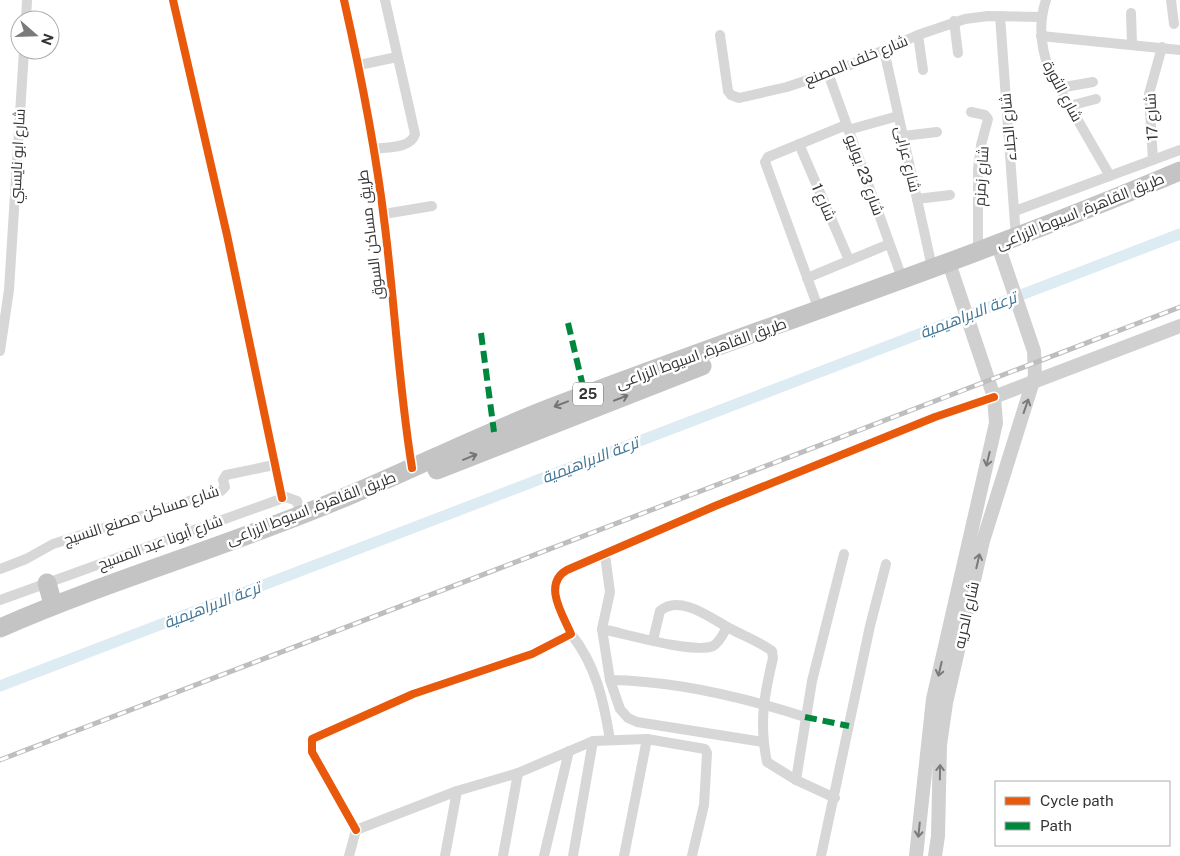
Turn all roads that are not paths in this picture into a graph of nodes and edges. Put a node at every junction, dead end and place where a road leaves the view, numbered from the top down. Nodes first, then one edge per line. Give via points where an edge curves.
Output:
1 (173, 0) edge
2 (344, 0) edge
3 (385, 0) edge
4 (1046, 0) edge
5 (1170, 0) edge
6 (1130, 13) dead end
7 (1000, 16) junction
8 (1042, 17) junction
9 (954, 22) junction
10 (1174, 24) dead end
11 (720, 35) dead end
12 (918, 35) junction
13 (1041, 36) junction
14 (1132, 44) junction
15 (1162, 47) junction
16 (884, 50) junction
17 (1180, 50) edge
18 (958, 53) dead end
19 (397, 57) junction
20 (23, 60) edge
21 (359, 65) junction
22 (924, 70) dead end
23 (828, 73) junction
24 (1093, 82) dead end
25 (1059, 88) junction
26 (1096, 99) dead end
27 (1069, 106) junction
28 (972, 112) dead end
29 (898, 116) junction
30 (847, 128) junction
31 (937, 132) dead end
32 (903, 136) junction
33 (799, 144) junction
34 (373, 149) junction
35 (1180, 150) edge
36 (1153, 160) junction
37 (1180, 171) edge
38 (1110, 176) junction
39 (1180, 182) edge
40 (950, 195) dead end
41 (917, 199) junction
42 (432, 206) dead end
43 (1015, 211) junction
44 (384, 214) junction
45 (1016, 238) junction
46 (889, 244) junction
47 (978, 251) junction
48 (849, 260) junction
49 (1003, 262) junction
50 (932, 267) junction
51 (952, 272) junction
52 (807, 278) junction
53 (902, 278) junction
54 (819, 310) junction
55 (1180, 326) edge
56 (0, 351) edge
57 (1034, 381) junction
58 (994, 397) junction
59 (274, 465) junction
60 (412, 468) junction
61 (282, 498) junction
62 (302, 519) junction
63 (227, 546) junction
64 (844, 554) dead end
65 (605, 555) junction
66 (886, 564) dead end
67 (0, 569) edge
68 (46, 583) junction
69 (0, 600) edge
70 (53, 604) junction
71 (727, 627) junction
72 (0, 628) edge
73 (602, 629) junction
74 (571, 634) junction
75 (0, 640) edge
76 (653, 640) junction
77 (610, 680) junction
78 (763, 703) junction
79 (805, 717) junction
80 (647, 739) junction
81 (610, 740) junction
82 (593, 741) junction
83 (763, 742) junction
84 (569, 751) junction
85 (518, 772) junction
86 (796, 780) junction
87 (457, 791) junction
88 (922, 796) junction
89 (939, 796) junction
90 (835, 798) junction
91 (356, 830) junction
92 (349, 856) edge
93 (445, 856) edge
94 (503, 856) edge
95 (544, 856) edge
96 (573, 856) edge
97 (624, 856) edge
98 (692, 856) edge
99 (821, 856) edge
100 (916, 856) edge
101 (936, 856) edge

1 - 59 street via 227,235
2 - 21 street, طريق مساكن السوق
3 - 19 street
4 - 8 street, شارع الثورة
5 - 10 street
6 - 14 street
7 - 8 street, شارع خلف المصنع
7 - 9 street, شارع خلف المصنع
7 - 43 street, شارع الجلاء
8 - 13 street, شارع الثورة
9 - 12 street, شارع خلف المصنع
9 - 18 street
11 - 23 street, شارع خلف المصنع via 728,91 735,97 765,92
12 - 16 street, شارع خلف المصنع
12 - 22 street
13 - 14 street
13 - 25 street, شارع الثورة via 1046,61
14 - 15 street
15 - 17 street
15 - 36 street, شارع 17 via 1149,94
16 - 23 street, شارع خلف المصنع
16 - 29 street, شارع عرابى
19 - 21 street
19 - 34 street via 414,138 407,144
20 - 56 street, شارع ابو نايسبي via 10,282
21 - 34 street, طريق مساكن السوق
23 - 30 street, شارع 23 يوليو
24 - 25 street
25 - 27 street, شارع الثورة
26 - 27 street
27 - 38 street, شارع الثورة
28 - 47 street, شارع زمزم via 988,119 978,169
29 - 30 street
29 - 32 street, شارع عرابى
30 - 33 street
30 - 46 street, شارع 23 يوليو
31 - 32 street
32 - 41 street, شارع عرابى
33 - 48 street, شارع 1
33 - 52 street via 768,157 765,165
34 - 44 street, طريق مساكن السوق
35 - 36 street
36 - 38 street
37 - 45 highway, طريق القاهرة, اسيوط الزراعى / 25
38 - 43 street
39 - 49 highway, طريق القاهرة, اسيوط الزراعى / 25
40 - 41 street
41 - 50 street, شارع عرابى
42 - 44 street
43 - 45 street, شارع الجلاء
44 - 60 street, طريق مساكن السوق via 401,396
45 - 47 highway, طريق القاهرة, اسيوط الزراعى / 25
46 - 48 street
46 - 53 street, شارع 23 يوليو
47 - 50 highway, طريق القاهرة, اسيوط الزراعى / 25
48 - 52 street
49 - 51 highway, طريق القاهرة, اسيوط الزراعى / 25
49 - 57 main road, شارع الحريه via 1030,340 1035,362
50 - 53 highway, طريق القاهرة, اسيوط الزراعى / 25
51 - 58 main road, شارع الحريه
62 -> 51 highway, طريق القاهرة, اسيوط الزراعى / 25
52 - 54 street
53 - 54 highway, طريق القاهرة, اسيوط الزراعى / 25
54 -> 60 highway, طريق القاهرة, اسيوط الزراعى / 25 via 558,405
55 - 57 main road
57 - 58 main road
89 -> 57 main road, شارع الحريه via 944,717 980,550
58 - 65 street via 699,513
58 -> 88 main road, شارع الحريه via 996,423 933,699
59 - 61 street
59 - 67 street, شارع مساكن مصنع النسيج via 226,475 223,480 225,487 221,491 53,544
60 - 62 highway, طريق القاهرة, اسيوط الزراعى / 25
61 - 62 street via 294,499
61 - 68 street, شارع أبونا عبد المسيح
62 - 63 highway, طريق القاهرة, اسيوط الزراعى / 25
63 - 70 highway, طريق القاهرة, اسيوط الزراعى / 25
63 - 75 highway, طريق القاهرة, اسيوط الزراعى / 25
64 - 79 street
65 - 73 street via 610,592
65 - 74 street via 567,570 555,583 556,599
66 - 90 street
68 - 69 street, شارع أبونا عبد المسيح
68 - 70 highway
70 - 72 highway, طريق القاهرة, اسيوط الزراعى / 25
71 - 76 street via 714,645 702,649
71 - 76 street via 695,610 666,607 660,611
71 - 78 street via 772,652
73 - 76 street
73 - 77 street
74 - 81 street via 595,675 605,707
74 - 91 street via 532,654 413,694 312,739 312,752
77 - 78 street via 662,684
77 - 83 street via 620,709 628,718
78 - 79 street
78 - 83 street
79 - 86 street
80 - 81 street
80 - 97 street
80 - 98 street via 696,746 707,753 704,805
81 - 82 street
82 - 84 street
82 - 96 street
83 - 86 street via 767,762
84 - 85 street
84 - 95 street
85 - 87 street
85 - 94 street
86 - 90 street
87 - 91 street
87 - 93 street
88 - 89 main road
88 -> 100 main road, شارع الحريه
89 - 101 main road, شارع الحريه
90 - 99 street
91 - 92 street

